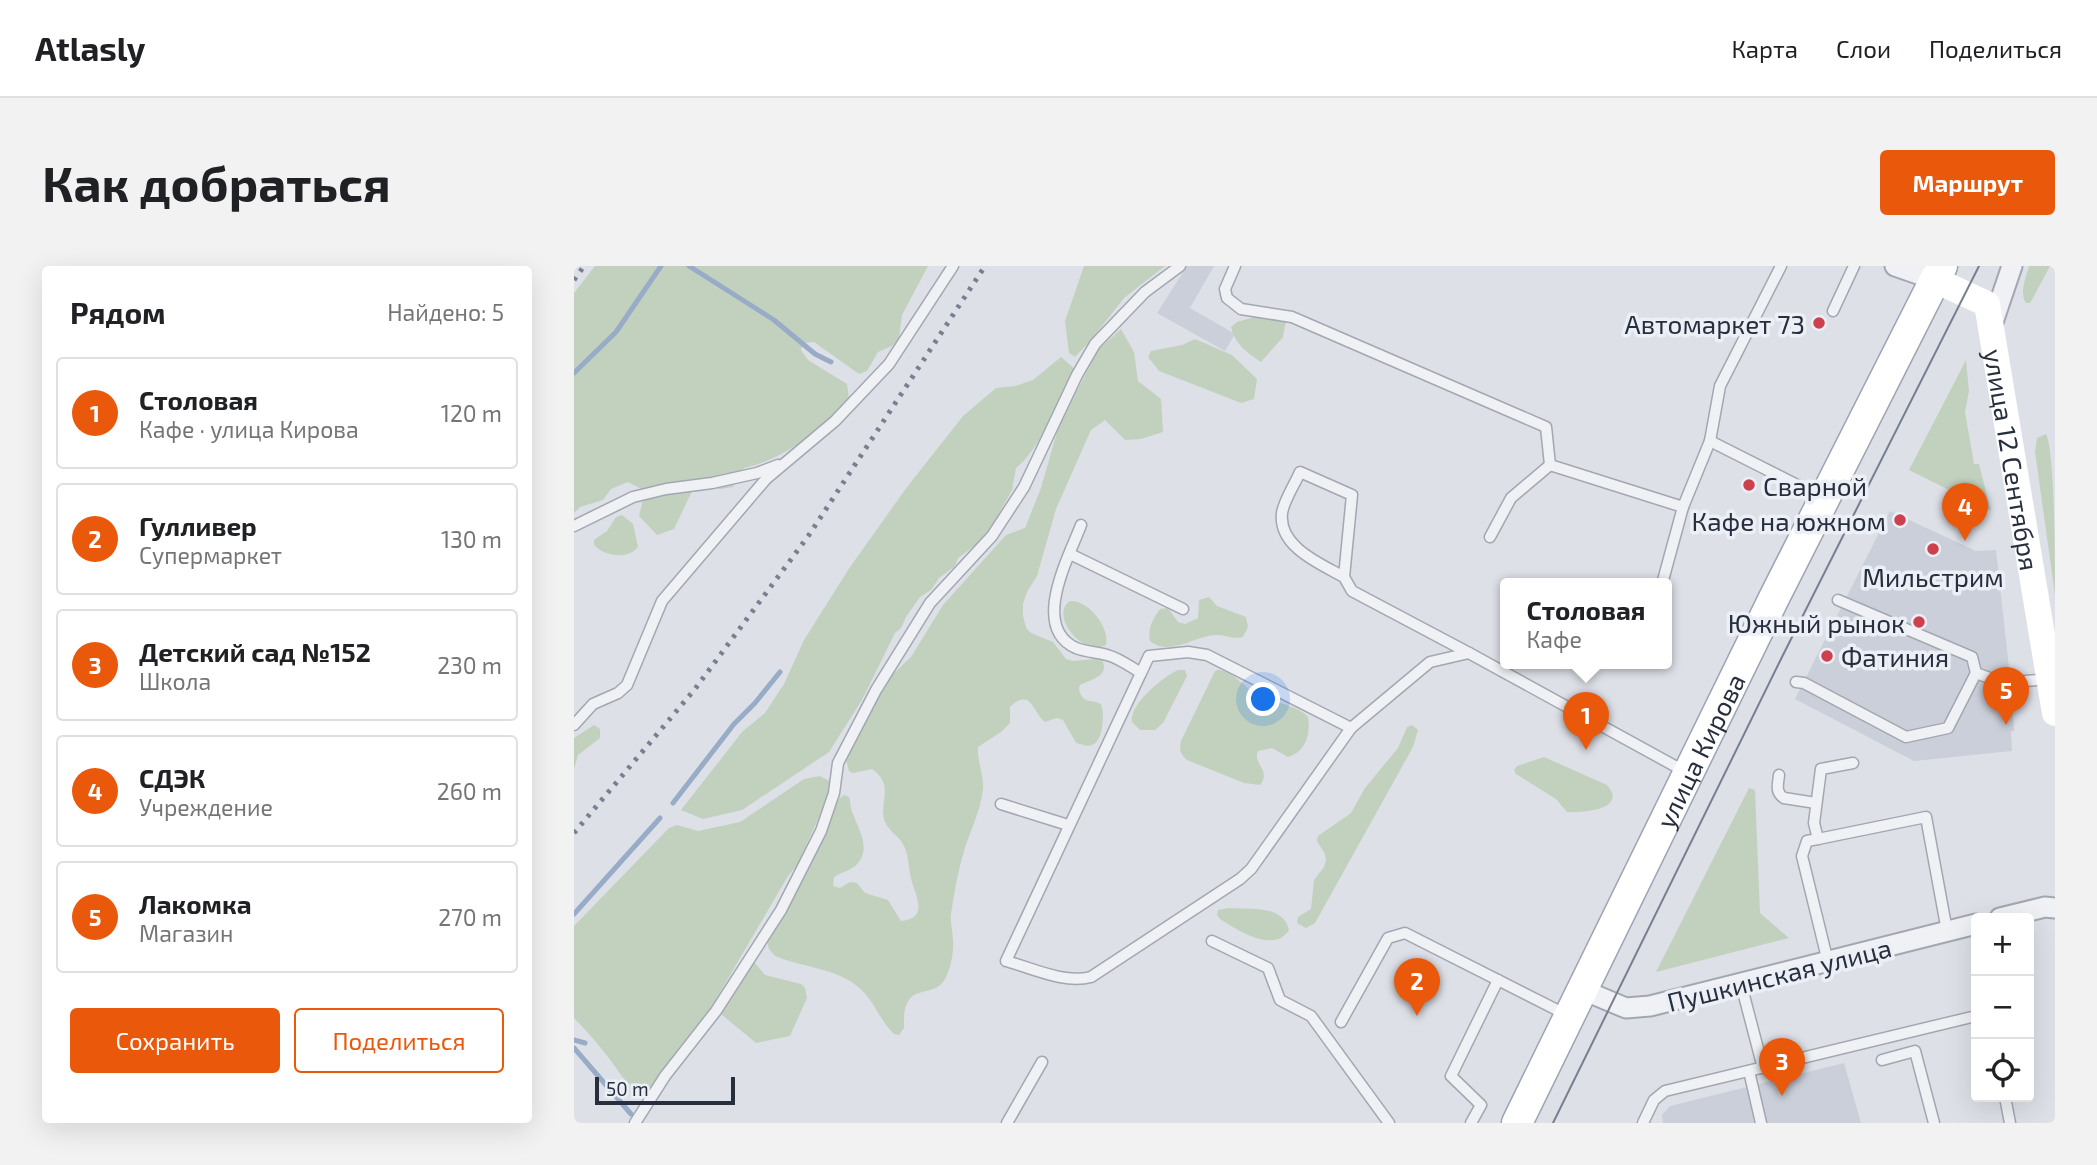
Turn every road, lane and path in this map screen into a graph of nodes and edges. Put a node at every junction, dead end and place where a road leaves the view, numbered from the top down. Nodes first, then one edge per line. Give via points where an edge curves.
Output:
1 (953, 266) edge
2 (1180, 266) edge
3 (1235, 266) edge
4 (1781, 266) edge
5 (1854, 266) edge
6 (1895, 266) edge
7 (2012, 266) edge
8 (1939, 273) edge
9 (1833, 311) dead end
10 (1992, 325) junction
11 (1710, 441) junction
12 (785, 463) junction
13 (1550, 465) junction
14 (1824, 499) junction
15 (1683, 507) junction
16 (1081, 525) dead end
17 (574, 526) edge
18 (1490, 537) dead end
19 (1070, 554) junction
20 (1344, 578) junction
21 (1664, 578) edge
22 (1838, 600) dead end
23 (1183, 609) dead end
24 (1469, 653) junction
25 (1141, 673) junction
26 (1976, 673) junction
27 (2048, 679) junction
28 (1796, 682) dead end
29 (2055, 713) edge
30 (574, 724) edge
31 (1351, 728) junction
32 (1853, 763) dead end
33 (1688, 773) junction
34 (1779, 775) dead end
35 (1816, 803) junction
36 (1001, 804) dead end
37 (1068, 825) junction
38 (1818, 839) junction
39 (2055, 908) edge
40 (2020, 913) edge
41 (1971, 925) edge
42 (1947, 932) junction
43 (1212, 941) dead end
44 (1828, 962) junction
45 (1498, 979) junction
46 (1741, 984) junction
47 (1583, 990) junction
48 (1570, 1017) junction
49 (1971, 1017) edge
50 (1341, 1022) dead end
51 (1882, 1060) dead end
52 (1042, 1062) dead end
53 (1763, 1068) junction
54 (1749, 1071) junction
55 (2006, 1102) edge
56 (635, 1123) edge
57 (1007, 1123) edge
58 (1389, 1123) edge
59 (1471, 1123) edge
60 (1517, 1123) edge
61 (1643, 1123) edge
62 (1761, 1123) edge
63 (1934, 1123) edge
64 (2010, 1123) edge

1 - 12 lane via 889,364 835,421
2 - 56 lane via 1137,299 1095,344 1024,487 992,536 930,603 838,762 834,793 821,831 781,910
3 - 13 lane via 1225,289 1227,298 1241,309 1292,317 1546,427
4 - 11 lane via 1720,386
5 - 9 lane
6 - 8 street
7 - 10 street
8 - 10 main road, улица 12 Сентября via 1987,304
8 - 14 main road, улица Кирова
10 - 27 main road, улица 12 Сентября
11 - 14 lane
11 - 15 lane
12 - 17 lane via 746,476 633,497
12 - 30 lane via 766,479 662,601 626,685 593,704
13 - 15 lane
13 - 18 lane via 1511,498
14 - 33 main road, улица Кирова
15 - 21 lane
16 - 19 lane
19 - 23 lane
19 - 25 lane via 1055,594 1053,613 1058,631 1072,646 1109,655
20 - 20 lane via 1352,495 1300,472 1282,513 1287,533 1303,554
20 - 24 lane via 1352,591
22 - 26 lane via 1972,657
24 - 31 lane via 1430,662
24 - 33 lane
25 - 31 lane via 1149,656 1207,654
25 - 37 lane
26 - 27 lane via 2003,683
26 - 28 lane via 1948,729 1906,737
27 - 29 main road, улица 12 Сентября
31 - 37 lane via 1245,874 1081,980 1006,961
32 - 35 lane via 1821,769
33 - 47 main road, улица Кирова
34 - 35 lane via 1780,795
35 - 38 lane
36 - 37 lane
38 - 42 lane via 1926,817
38 - 44 lane via 1807,841 1802,856
39 - 40 street
41 - 42 street, Пушкинская улица
42 - 44 street, Пушкинская улица
43 - 58 lane via 1268,968 1280,1000 1311,1016
44 - 46 street, Пушкинская улица
45 - 48 lane
45 - 50 lane via 1405,933 1388,938
45 - 59 lane via 1451,1076 1481,1105
46 - 47 street, Пушкинская улица via 1626,1008
46 - 53 lane
47 - 48 main road, улица Кирова
48 - 60 main road, улица Кирова
49 - 53 lane
51 - 63 lane via 1916,1051
52 - 57 lane
53 - 54 lane
54 - 61 lane via 1665,1091 1654,1100
54 - 62 lane
55 - 64 lane

